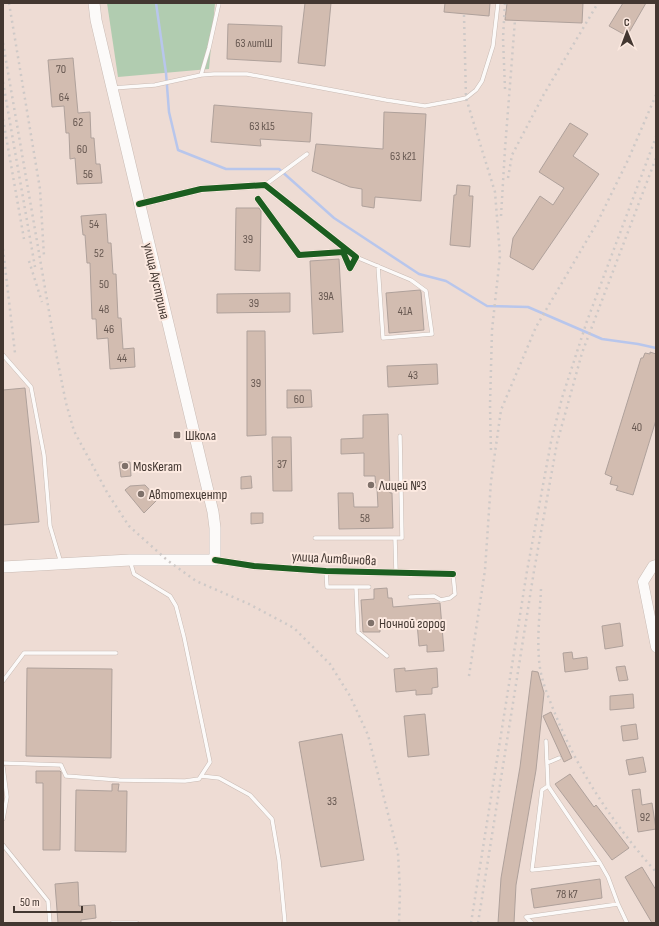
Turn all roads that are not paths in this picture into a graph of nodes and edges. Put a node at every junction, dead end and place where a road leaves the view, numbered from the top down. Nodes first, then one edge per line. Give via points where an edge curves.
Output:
1 (94, 3) edge
2 (219, 3) edge
3 (498, 3) edge
4 (201, 75) junction
5 (112, 88) junction
6 (307, 154) dead end
7 (266, 185) junction
8 (258, 199) dead end
9 (139, 204) junction
10 (356, 258) junction
11 (378, 266) dead end
12 (3, 355) edge
13 (400, 436) dead end
14 (315, 538) dead end
15 (395, 538) junction
16 (130, 560) junction
17 (216, 560) junction
18 (62, 564) junction
19 (655, 566) edge
20 (3, 567) edge
21 (326, 571) junction
22 (396, 573) junction
23 (453, 574) joint
24 (356, 587) junction
25 (369, 587) dead end
26 (410, 597) dead end
27 (656, 647) edge
28 (116, 653) dead end
29 (387, 656) dead end
30 (3, 681) edge
31 (546, 741) dead end
32 (559, 758) dead end
33 (3, 763) edge
34 (547, 764) junction
35 (3, 767) edge
36 (201, 776) junction
37 (548, 786) junction
38 (5, 798) edge
39 (3, 820) edge
40 (3, 846) edge
41 (600, 863) junction
42 (618, 904) junction
43 (50, 923) edge
44 (112, 923) edge
45 (137, 923) edge
46 (285, 923) edge
47 (532, 923) edge
48 (627, 923) edge

1 - 5 main road, улица Аустрина
2 - 4 lane
3 - 4 lane via 493,46 482,80 476,90 466,98 452,102 425,106 248,74
4 - 5 lane via 155,85
5 - 9 main road, улица Аустрина
6 - 7 lane
7 - 9 street via 201,189
7 - 10 street
8 - 10 street via 299,255 342,252 350,268
9 - 17 main road, улица Аустрина via 213,512
10 - 11 lane via 376,266 411,280 426,292 432,334 383,338
12 - 18 lane via 31,387 44,455 50,526
13 - 15 lane via 402,538
14 - 15 lane
15 - 22 lane
16 - 17 main road, улица Литвинова
16 - 18 main road, улица Литвинова
16 - 36 lane via 134,574 170,596 176,606 210,762
17 - 21 street, улица Литвинова via 254,566
18 - 20 main road, улица Литвинова
19 - 27 main road via 643,582
21 - 22 street, улица Литвинова
21 - 24 lane via 327,587
22 - 23 street, улица Литвинова
23 - 26 lane via 455,594 450,598 441,600 434,596
24 - 25 lane
24 - 29 lane via 358,632
28 - 30 lane via 24,653
31 - 34 lane
32 - 34 lane
33 - 36 lane via 61,765 66,776 89,778 185,781 199,779
34 - 37 lane
35 - 38 lane
36 - 46 lane via 219,778 250,795 272,819
37 - 41 lane
37 - 41 lane via 542,790 532,870
38 - 39 lane
40 - 43 lane via 48,900
41 - 42 lane
42 - 47 lane via 526,917
42 - 48 lane
44 - 45 lane

